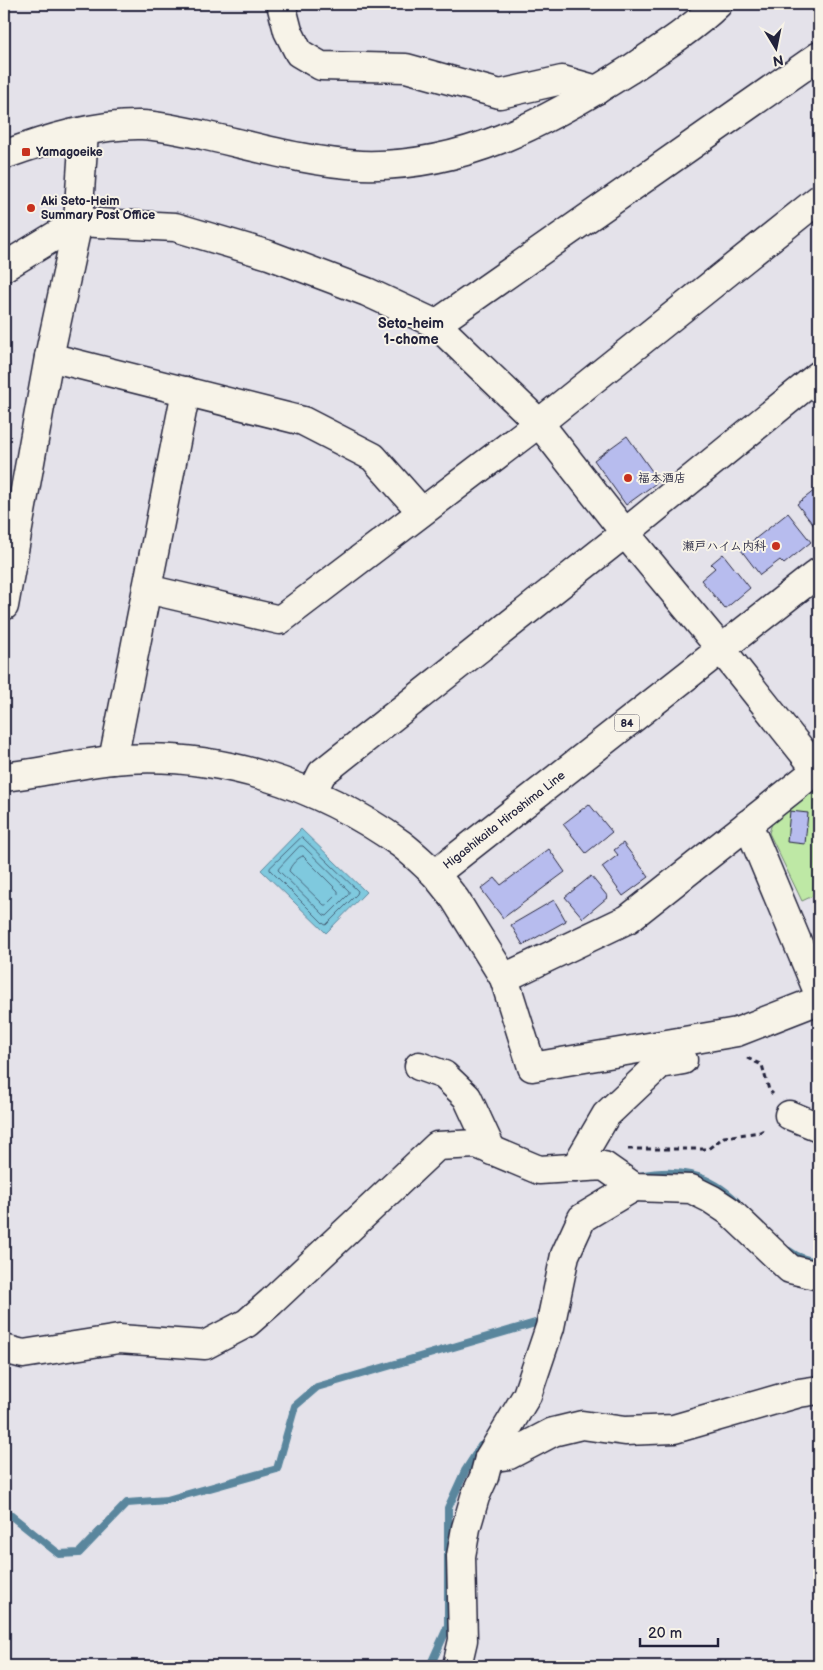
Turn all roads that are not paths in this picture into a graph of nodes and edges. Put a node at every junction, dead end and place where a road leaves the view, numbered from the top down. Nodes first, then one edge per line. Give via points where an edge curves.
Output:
1 (281, 4) edge
2 (718, 4) edge
3 (819, 56) edge
4 (597, 90) junction
5 (84, 132) junction
6 (4, 155) edge
7 (819, 199) edge
8 (78, 222) junction
9 (4, 267) edge
10 (436, 324) junction
11 (49, 357) junction
12 (819, 375) edge
13 (186, 391) junction
14 (539, 422) junction
15 (421, 511) junction
16 (625, 533) junction
17 (819, 572) edge
18 (147, 589) junction
19 (4, 606) edge
20 (721, 649) junction
21 (113, 760) junction
22 (818, 769) edge
23 (4, 777) edge
24 (312, 793) junction
25 (748, 824) junction
26 (435, 874) junction
27 (504, 978) junction
28 (819, 994) edge
29 (819, 1000) edge
30 (683, 1060) dead end
31 (419, 1066) dead end
32 (790, 1115) road end
33 (819, 1127) edge
34 (492, 1150) junction
35 (575, 1168) junction
36 (633, 1187) junction
37 (819, 1276) edge
38 (4, 1349) edge
39 (819, 1390) edge
40 (489, 1458) junction
41 (457, 1666) edge

1 - 4 street via 299,53 321,66 406,68 500,94 562,80
2 - 4 street via 673,40
3 - 10 street
4 - 5 street via 494,143 450,156 406,163 361,164 316,159 142,125
5 - 6 street
5 - 8 street
7 - 14 street
8 - 9 street
8 - 10 street via 175,227 269,255 367,292
8 - 11 street
10 - 14 street
11 - 13 street
11 - 19 street
12 - 16 street
13 - 15 street via 303,421 373,457
13 - 18 street
14 - 15 street
14 - 16 street
15 - 18 street via 280,620
16 - 20 street
16 - 24 street via 322,773
17 - 20 street, Higashikaita Hiroshima Line / 84
18 - 21 street
20 - 22 street
20 - 26 street, Higashikaita Hiroshima Line / 84
21 - 23 street, Higashikaita Hiroshima Line
21 - 24 street, Higashikaita Hiroshima Line via 156,758 200,762 243,770
22 - 25 street
24 - 26 street, Higashikaita Hiroshima Line via 365,820 402,845
25 - 27 street via 628,919
25 - 28 street
26 - 27 street via 455,899
27 - 29 street via 532,1067 736,1032
30 - 35 street via 660,1064 606,1115
31 - 34 street via 444,1075 467,1097
32 - 33 street
34 - 35 street via 538,1170
34 - 38 street via 477,1144 437,1146 247,1323 206,1345 119,1339 23,1354
35 - 36 street via 604,1166
36 - 37 street via 691,1189 729,1211 790,1269
36 - 40 street via 582,1218 565,1256 550,1327 527,1396
39 - 40 street via 674,1429 625,1431 582,1425 553,1432 509,1455
40 - 41 street via 466,1528 461,1556 463,1640

